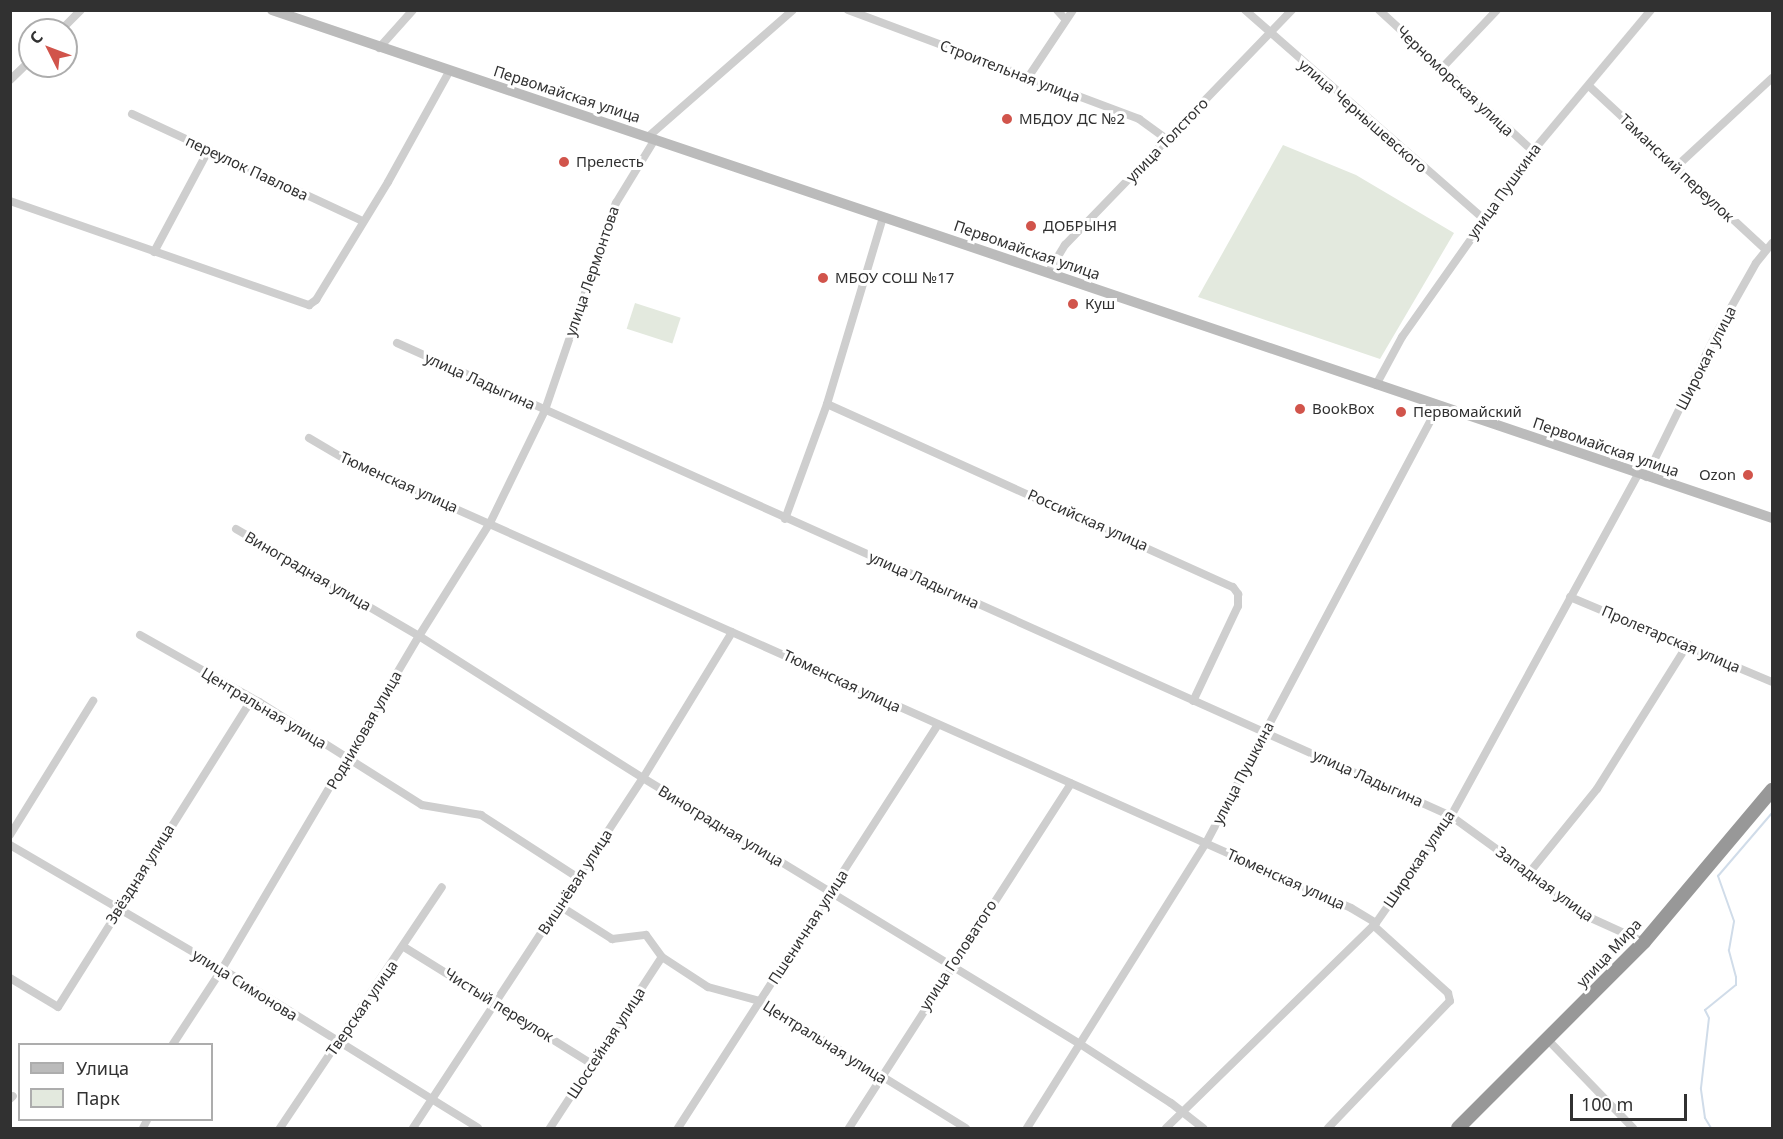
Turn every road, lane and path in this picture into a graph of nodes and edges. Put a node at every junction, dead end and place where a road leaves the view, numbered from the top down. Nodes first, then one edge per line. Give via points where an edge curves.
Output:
1 (272, 10) edge
2 (413, 10) edge
3 (793, 10) edge
4 (848, 10) edge
5 (1057, 10) edge
6 (1073, 10) edge
7 (1245, 10) edge
8 (1292, 10) edge
9 (1379, 10) edge
10 (1497, 10) edge
11 (1651, 10) edge
12 (1066, 20) junction
13 (1270, 33) junction
14 (379, 48) junction
15 (1441, 69) junction
16 (450, 70) junction
17 (1029, 76) junction
18 (1773, 78) edge
19 (1589, 86) junction
20 (132, 114) dead end
21 (652, 138) junction
22 (1167, 140) junction
23 (208, 151) junction
24 (1533, 151) junction
25 (1677, 166) junction
26 (10, 201) edge
27 (884, 217) junction
28 (1484, 219) junction
29 (363, 220) junction
30 (1773, 243) edge
31 (1766, 250) junction
32 (154, 252) junction
33 (1048, 273) junction
34 (397, 343) dead end
35 (1376, 385) junction
36 (827, 404) junction
37 (1438, 405) junction
38 (545, 410) junction
39 (309, 438) dead end
40 (1642, 476) junction
41 (1773, 518) edge
42 (785, 519) junction
43 (490, 523) junction
44 (236, 529) dead end
45 (1570, 597) junction
46 (732, 632) junction
47 (140, 635) dead end
48 (419, 636) junction
49 (1688, 644) junction
50 (1773, 682) edge
51 (93, 701) dead end
52 (1193, 701) junction
53 (259, 702) junction
54 (938, 725) junction
55 (1265, 731) junction
56 (348, 759) junction
57 (643, 778) junction
58 (1071, 783) junction
59 (1773, 790) edge
60 (1451, 816) junction
61 (10, 835) edge
62 (1206, 843) junction
63 (10, 845) edge
64 (1529, 873) junction
65 (577, 877) junction
66 (442, 886) dead end
67 (831, 892) junction
68 (560, 906) junction
69 (117, 910) junction
70 (1374, 924) junction
71 (1644, 942) junction
72 (404, 946) junction
73 (662, 957) junction
74 (951, 965) junction
75 (222, 969) junction
76 (10, 978) edge
77 (760, 1001) junction
78 (498, 1002) junction
79 (1549, 1041) junction
80 (174, 1043) edge
81 (337, 1043) junction
82 (1080, 1044) junction
83 (592, 1065) junction
84 (881, 1078) junction
85 (430, 1099) junction
86 (1183, 1111) junction
87 (280, 1128) edge
88 (413, 1128) edge
89 (478, 1128) edge
90 (550, 1128) edge
91 (678, 1128) edge
92 (849, 1128) edge
93 (966, 1128) edge
94 (1027, 1128) edge
95 (1166, 1128) edge
96 (1203, 1128) edge
97 (1328, 1128) edge
98 (1458, 1128) edge
99 (1634, 1128) edge

1 - 14 street, Первомайская улица
2 - 14 street
3 - 21 street, улица Лермонтова
4 - 17 street, Строительная улица
5 - 12 street
6 - 12 street
7 - 13 street, улица Чернышевского
8 - 13 street, улица Толстого
9 - 15 street, Черноморская улица
10 - 15 street
11 - 19 street, улица Пушкина
12 - 17 street
13 - 22 street, улица Толстого
13 - 28 street, улица Чернышевского
14 - 16 street, Первомайская улица
15 - 24 street, Черноморская улица
16 - 21 street, Первомайская улица
16 - 29 street
17 - 22 street, Строительная улица via 1139,119
18 - 25 street
19 - 24 street, улица Пушкина
19 - 25 street, Таманский переулок
20 - 23 street, переулок Павлова
21 - 27 street, Первомайская улица
21 - 38 street, улица Лермонтова via 616,203
22 - 33 street, улица Толстого via 1065,245
23 - 29 street, переулок Павлова
23 - 32 street
24 - 28 street, улица Пушкина
25 - 31 street, Таманский переулок
26 - 32 street
27 - 33 street, Первомайская улица
27 - 36 street
28 - 35 street, улица Пушкина via 1402,337
29 - 32 street via 316,300 309,305
30 - 31 street, Широкая улица
31 - 40 street, Широкая улица via 1716,334
33 - 35 street, Первомайская улица
34 - 38 street, улица Ладыгина
35 - 37 street, Первомайская улица
36 - 42 street
36 - 52 street, Российская улица via 1233,587 1238,594 1238,606
37 - 40 street, Первомайская улица
37 - 55 street, улица Пушкина
38 - 42 street, улица Ладыгина
38 - 43 street, Родниковая улица
39 - 43 street, Тюменская улица via 348,461
40 - 41 street, Первомайская улица
40 - 45 street, Широкая улица
42 - 52 street, улица Ладыгина
43 - 46 street, Тюменская улица
43 - 48 street, Родниковая улица
44 - 48 street, Виноградная улица
45 - 49 street, Пролетарская улица
45 - 60 street, Широкая улица
46 - 54 street, Тюменская улица
46 - 57 street, Вишнёвая улица
47 - 53 street, Центральная улица
48 - 56 street, Родниковая улица
48 - 57 street, Виноградная улица
49 - 50 street, Пролетарская улица
49 - 64 street via 1597,789
51 - 61 street
52 - 55 street, улица Ладыгина
53 - 56 street, Центральная улица
53 - 69 street, Звёздная улица via 247,707
54 - 58 street, Тюменская улица
54 - 67 street, Пшеничная улица
55 - 60 street, улица Ладыгина
55 - 62 street, улица Пушкина
56 - 65 street, Центральная улица via 422,805 481,815
56 - 75 street, Родниковая улица
57 - 65 street, Вишнёвая улица
57 - 67 street, Виноградная улица
58 - 62 street, Тюменская улица
58 - 74 street, улица Головатого
59 - 71 highway, улица Мира
60 - 64 street, Западная улица
60 - 70 street, Широкая улица
62 - 70 street, Тюменская улица via 1351,908
62 - 82 street, улица Пушкина
63 - 69 street, улица Симонова
64 - 71 street, Западная улица via 1593,920
65 - 68 street, Вишнёвая улица
66 - 72 street, Тверская улица
67 - 74 street, Виноградная улица
67 - 77 street, Пшеничная улица
68 - 73 street, Центральная улица via 612,939 646,935
68 - 78 street, Вишнёвая улица
69 - 75 street, улица Симонова
69 - 76 street, Звёздная улица via 58,1007
70 - 86 street, Широкая улица
70 - 97 street, Тюменская улица via 1450,998 1447,1007
71 - 79 highway, улица Мира
72 - 78 street, Чистый переулок
72 - 81 street, Тверская улица
73 - 77 street, Центральная улица via 708,987
73 - 83 street, Шоссейная улица
74 - 82 street, Виноградная улица
74 - 84 street, улица Головатого
75 - 80 street, Родниковая улица
75 - 81 street, улица Симонова
77 - 84 street, Центральная улица
77 - 91 street, Пшеничная улица
78 - 83 street, Чистый переулок
78 - 85 street, Вишнёвая улица
79 - 98 highway, улица Мира
79 - 99 street
81 - 85 street, улица Симонова
81 - 87 street, Тверская улица
82 - 86 street, Виноградная улица
82 - 94 street, улица Пушкина
83 - 90 street, Шоссейная улица
84 - 92 street, улица Головатого
84 - 93 street, Центральная улица
85 - 88 street, Вишнёвая улица
85 - 89 street, улица Симонова
86 - 95 street, Широкая улица
86 - 96 street, Виноградная улица

